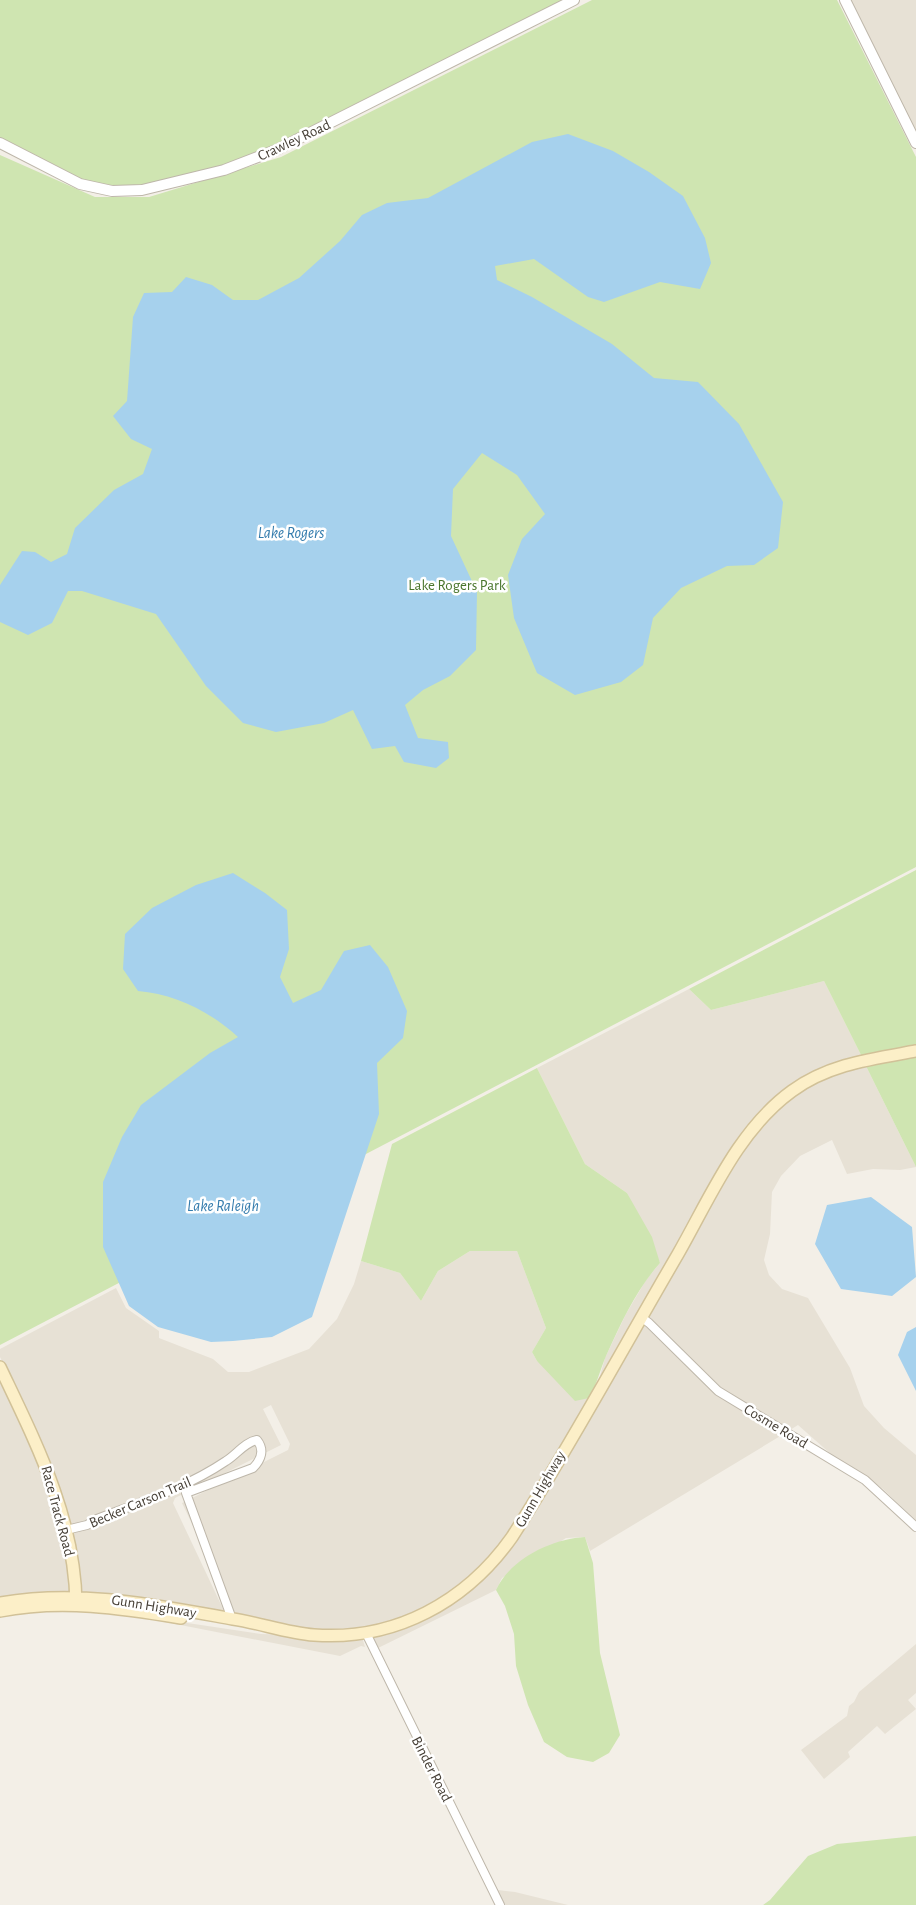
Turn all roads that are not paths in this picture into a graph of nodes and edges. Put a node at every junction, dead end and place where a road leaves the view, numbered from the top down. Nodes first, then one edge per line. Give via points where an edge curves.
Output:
1 (574, 0) edge
2 (845, 0) edge
3 (916, 142) edge
4 (0, 143) edge
5 (916, 1051) edge
6 (641, 1317) junction
7 (0, 1367) edge
8 (916, 1527) edge
9 (66, 1530) junction
10 (76, 1600) junction
11 (0, 1602) edge
12 (0, 1611) edge
13 (232, 1619) junction
14 (292, 1632) junction
15 (366, 1633) junction
16 (500, 1905) edge

1 - 4 street, Crawley Road via 276,150 224,170 142,190 112,191 80,184
2 - 3 street
5 - 6 main road, Gunn Highway via 824,1072 796,1088 768,1111 738,1150
6 - 8 street, Cosme Road via 718,1391 865,1480
6 - 15 main road, Gunn Highway via 519,1527 497,1558 466,1588 434,1609 398,1625
7 - 9 main road, Race Track Road via 44,1460
9 - 10 main road, Race Track Road
9 - 13 street, Becker Carson Trail via 170,1492 209,1472 257,1440 261,1445 260,1461 253,1468 186,1493
10 - 11 main road, Gunn Highway
10 - 12 main road
10 - 13 main road, Gunn Highway via 131,1602
10 - 14 main road
13 - 14 main road, Gunn Highway
14 - 15 main road, Gunn Highway via 327,1636
15 - 16 street, Binder Road

